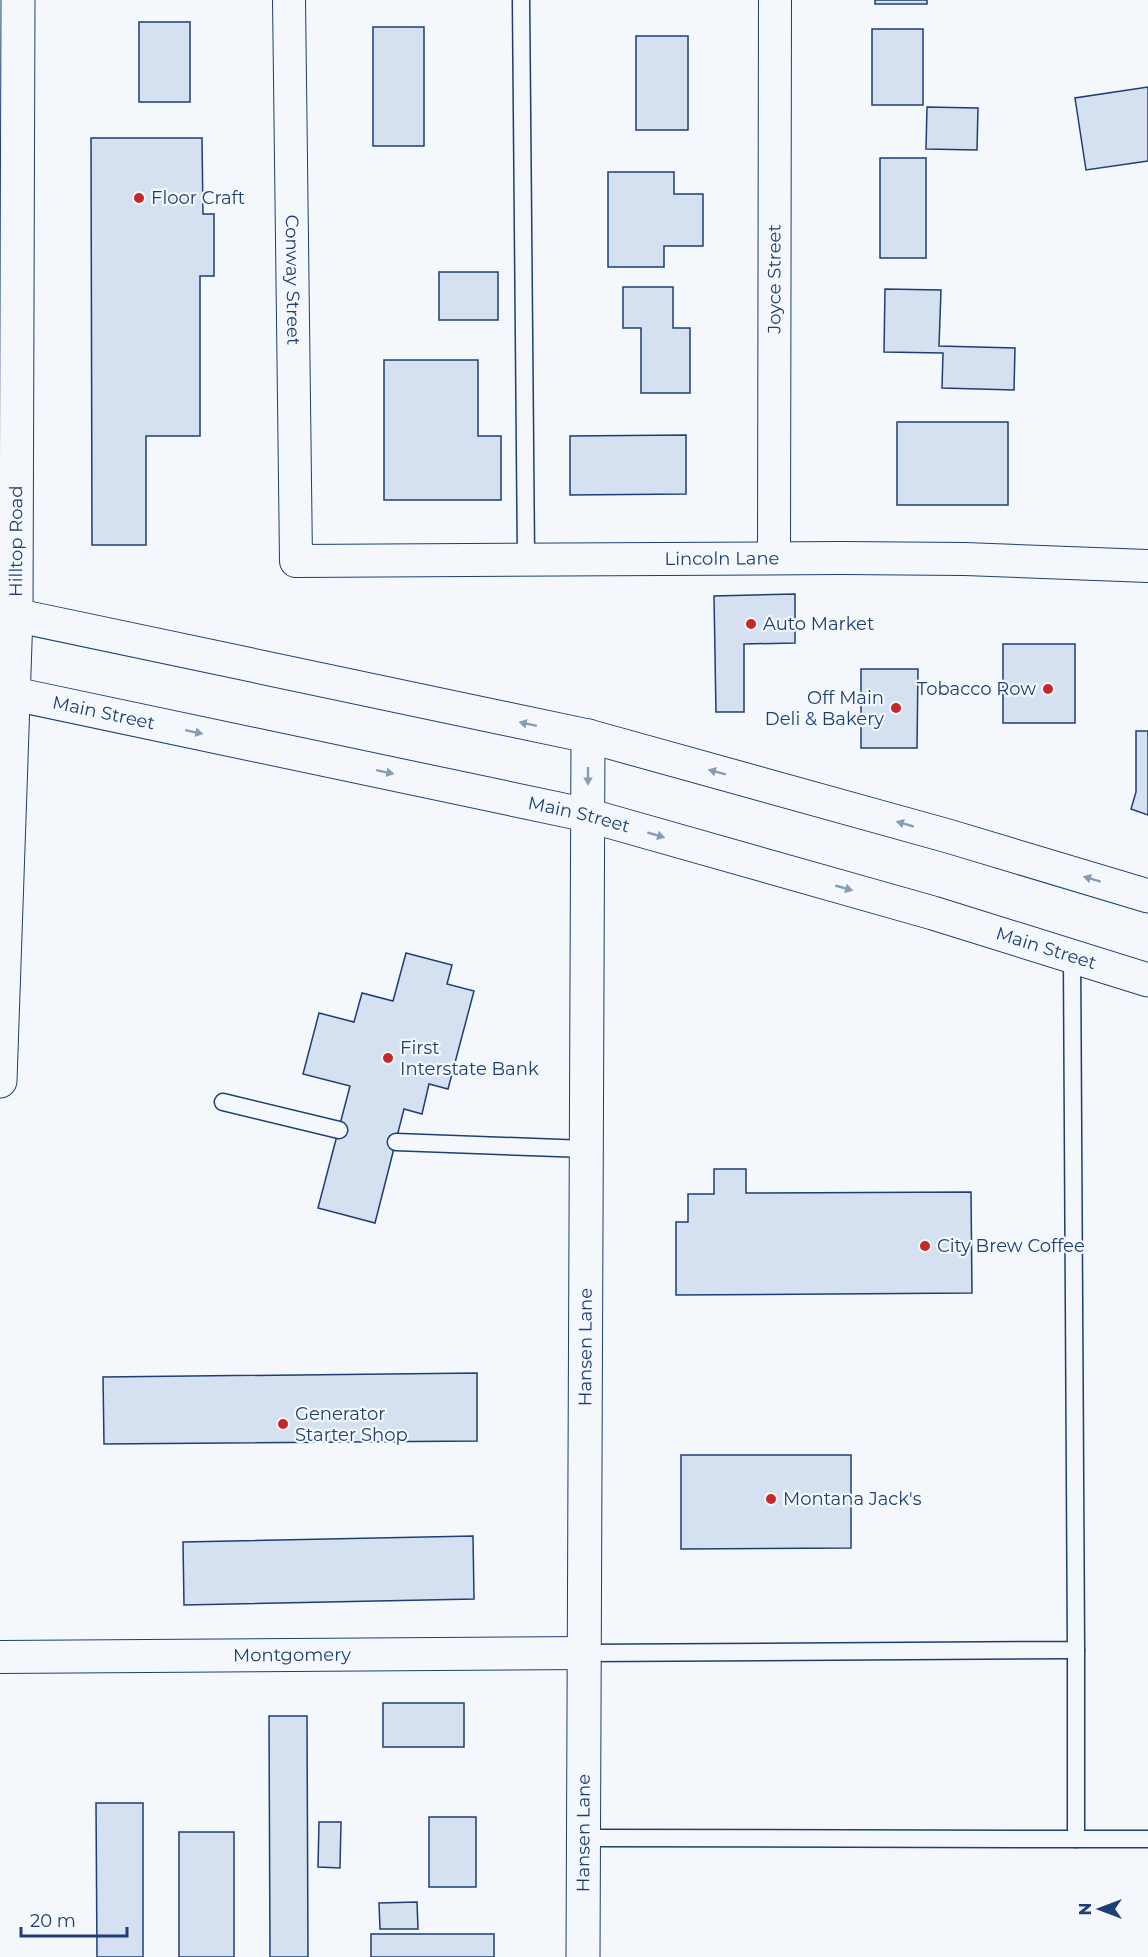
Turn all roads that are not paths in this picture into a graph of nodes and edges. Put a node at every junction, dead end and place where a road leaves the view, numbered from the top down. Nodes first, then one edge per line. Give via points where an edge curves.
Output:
1 (18, 0) edge
2 (289, 0) edge
3 (521, 0) edge
4 (775, 0) edge
5 (774, 558) junction
6 (526, 559) junction
7 (296, 561) joint
8 (1148, 566) edge
9 (8, 613) edge
10 (7, 692) edge
11 (588, 736) junction
12 (587, 815) junction
13 (1148, 896) edge
14 (1072, 956) junction
15 (1148, 980) edge
16 (0, 1081) edge
17 (223, 1102) dead end
18 (339, 1130) dead end
19 (396, 1142) dead end
20 (586, 1149) junction
21 (1076, 1650) junction
22 (584, 1653) junction
23 (0, 1657) edge
24 (583, 1838) junction
25 (1076, 1839) junction
26 (1148, 1839) edge
27 (583, 1957) edge

1 - 9 main road, Hilltop Road
2 - 7 street, Conway Street
3 - 6 lane
4 - 5 street, Joyce Street
5 - 6 street, Lincoln Lane
5 - 8 street, Lincoln Lane via 965,559
6 - 7 street, Lincoln Lane
9 - 10 main road, Hilltop Road
11 -> 9 main road
10 -> 12 main road, Main Street
10 - 16 main road, Hilltop Road
11 -> 12 main road, Hansen Lane
13 -> 11 main road
12 -> 14 main road, Main Street
12 - 20 main road, Hansen Lane
14 - 15 main road, Main Street
14 - 21 lane
17 - 18 lane
19 - 20 lane
20 - 22 main road, Hansen Lane
21 - 22 lane
21 - 25 lane
22 - 23 street, Montgomery
22 - 24 main road, Hansen Lane
24 - 25 lane
24 - 27 main road, Hansen Lane
25 - 26 lane

